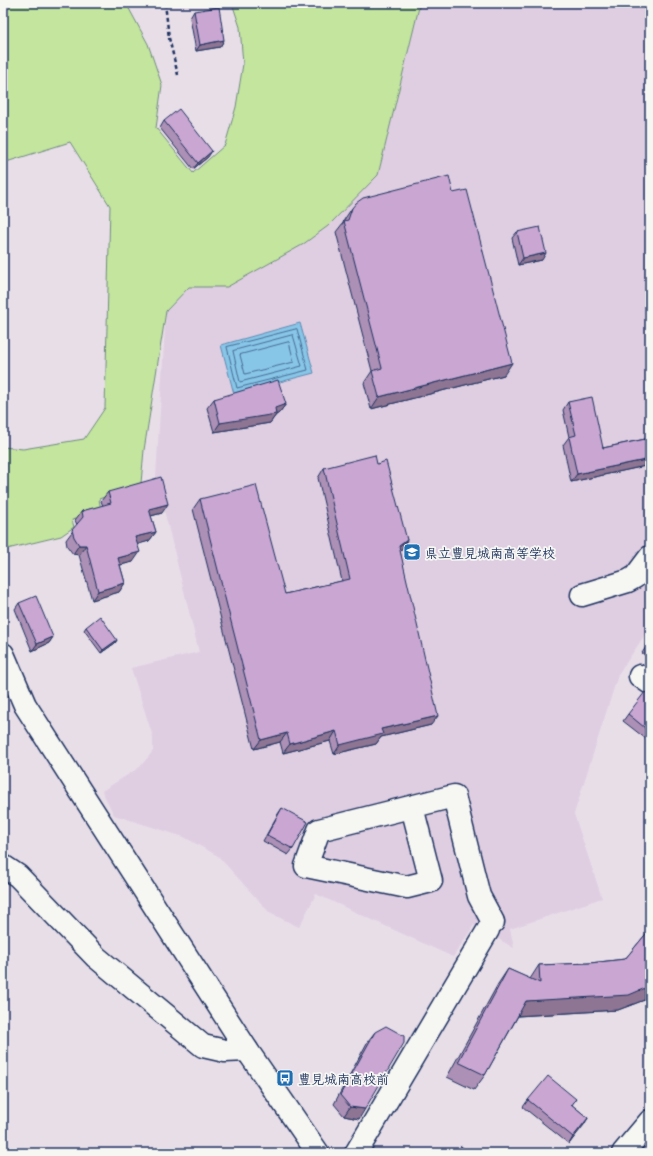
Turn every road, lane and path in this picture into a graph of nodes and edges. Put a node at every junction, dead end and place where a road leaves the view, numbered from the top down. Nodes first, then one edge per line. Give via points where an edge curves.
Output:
1 (165, 3) edge
2 (178, 75) dead end
3 (650, 557) edge
4 (582, 595) dead end
5 (3, 654) edge
6 (412, 807) junction
7 (3, 866) edge
8 (247, 1050) junction
9 (650, 1121) edge
10 (318, 1153) edge
11 (356, 1153) edge
12 (623, 1153) edge

1 - 2 path via 169,38
3 - 4 street via 635,577 628,581
5 - 8 street via 25,705
6 - 6 street via 319,830 306,866 407,888 431,881
6 - 11 street via 454,796 479,896 490,926
7 - 8 street via 18,876 96,957 203,1046 225,1051
8 - 10 street
9 - 12 street

